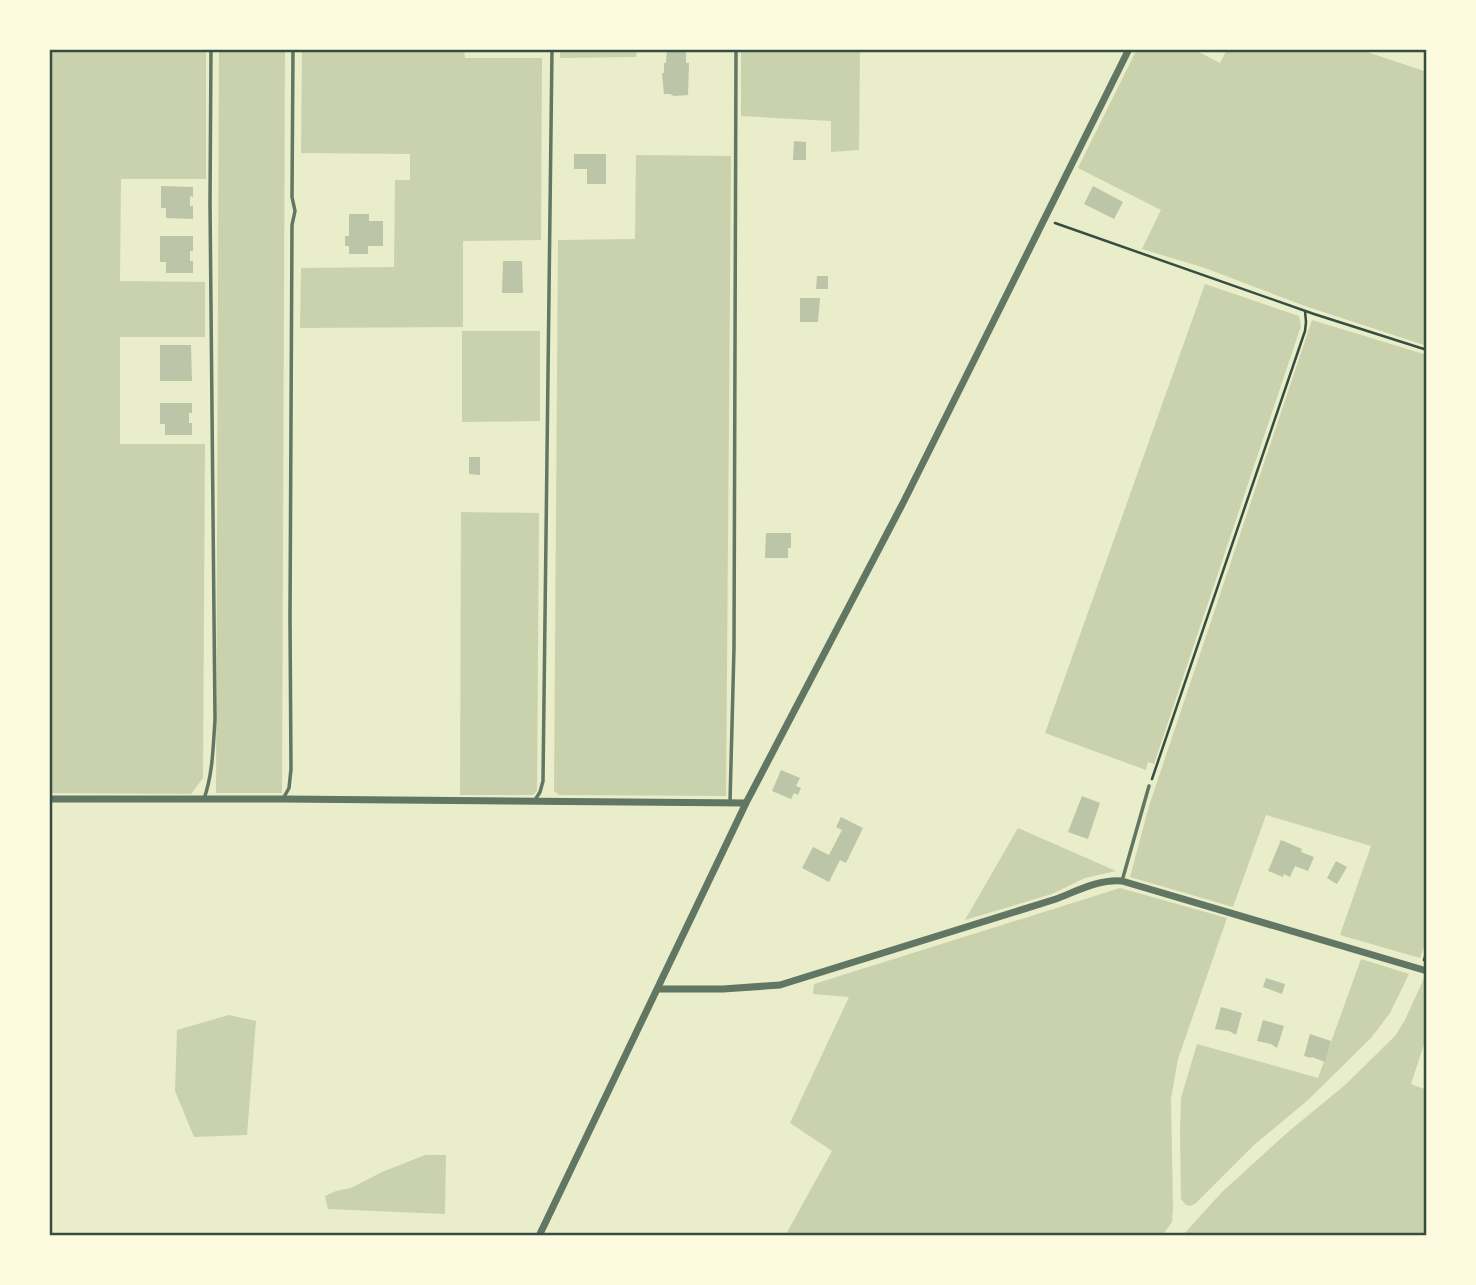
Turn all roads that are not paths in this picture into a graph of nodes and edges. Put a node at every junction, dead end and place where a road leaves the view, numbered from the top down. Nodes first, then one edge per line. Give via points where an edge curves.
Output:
1 (211, 49) edge
2 (293, 49) edge
3 (552, 49) edge
4 (736, 49) edge
5 (1129, 49) edge
6 (1149, 786) road end
7 (49, 799) edge
8 (204, 799) junction
9 (284, 799) junction
10 (535, 800) junction
11 (730, 802) junction
12 (746, 803) junction
13 (1122, 881) junction
14 (1427, 971) edge
15 (658, 989) junction
16 (538, 1236) edge

1 - 8 lane via 215,719
2 - 9 lane via 291,769
3 - 10 lane via 543,781
4 - 11 lane
5 - 12 street via 904,500
6 - 13 lane
7 - 8 street
8 - 9 street
9 - 10 street
10 - 11 street
11 - 12 street
12 - 15 street
13 - 14 street
13 - 15 street via 1099,883 780,985
15 - 16 street

